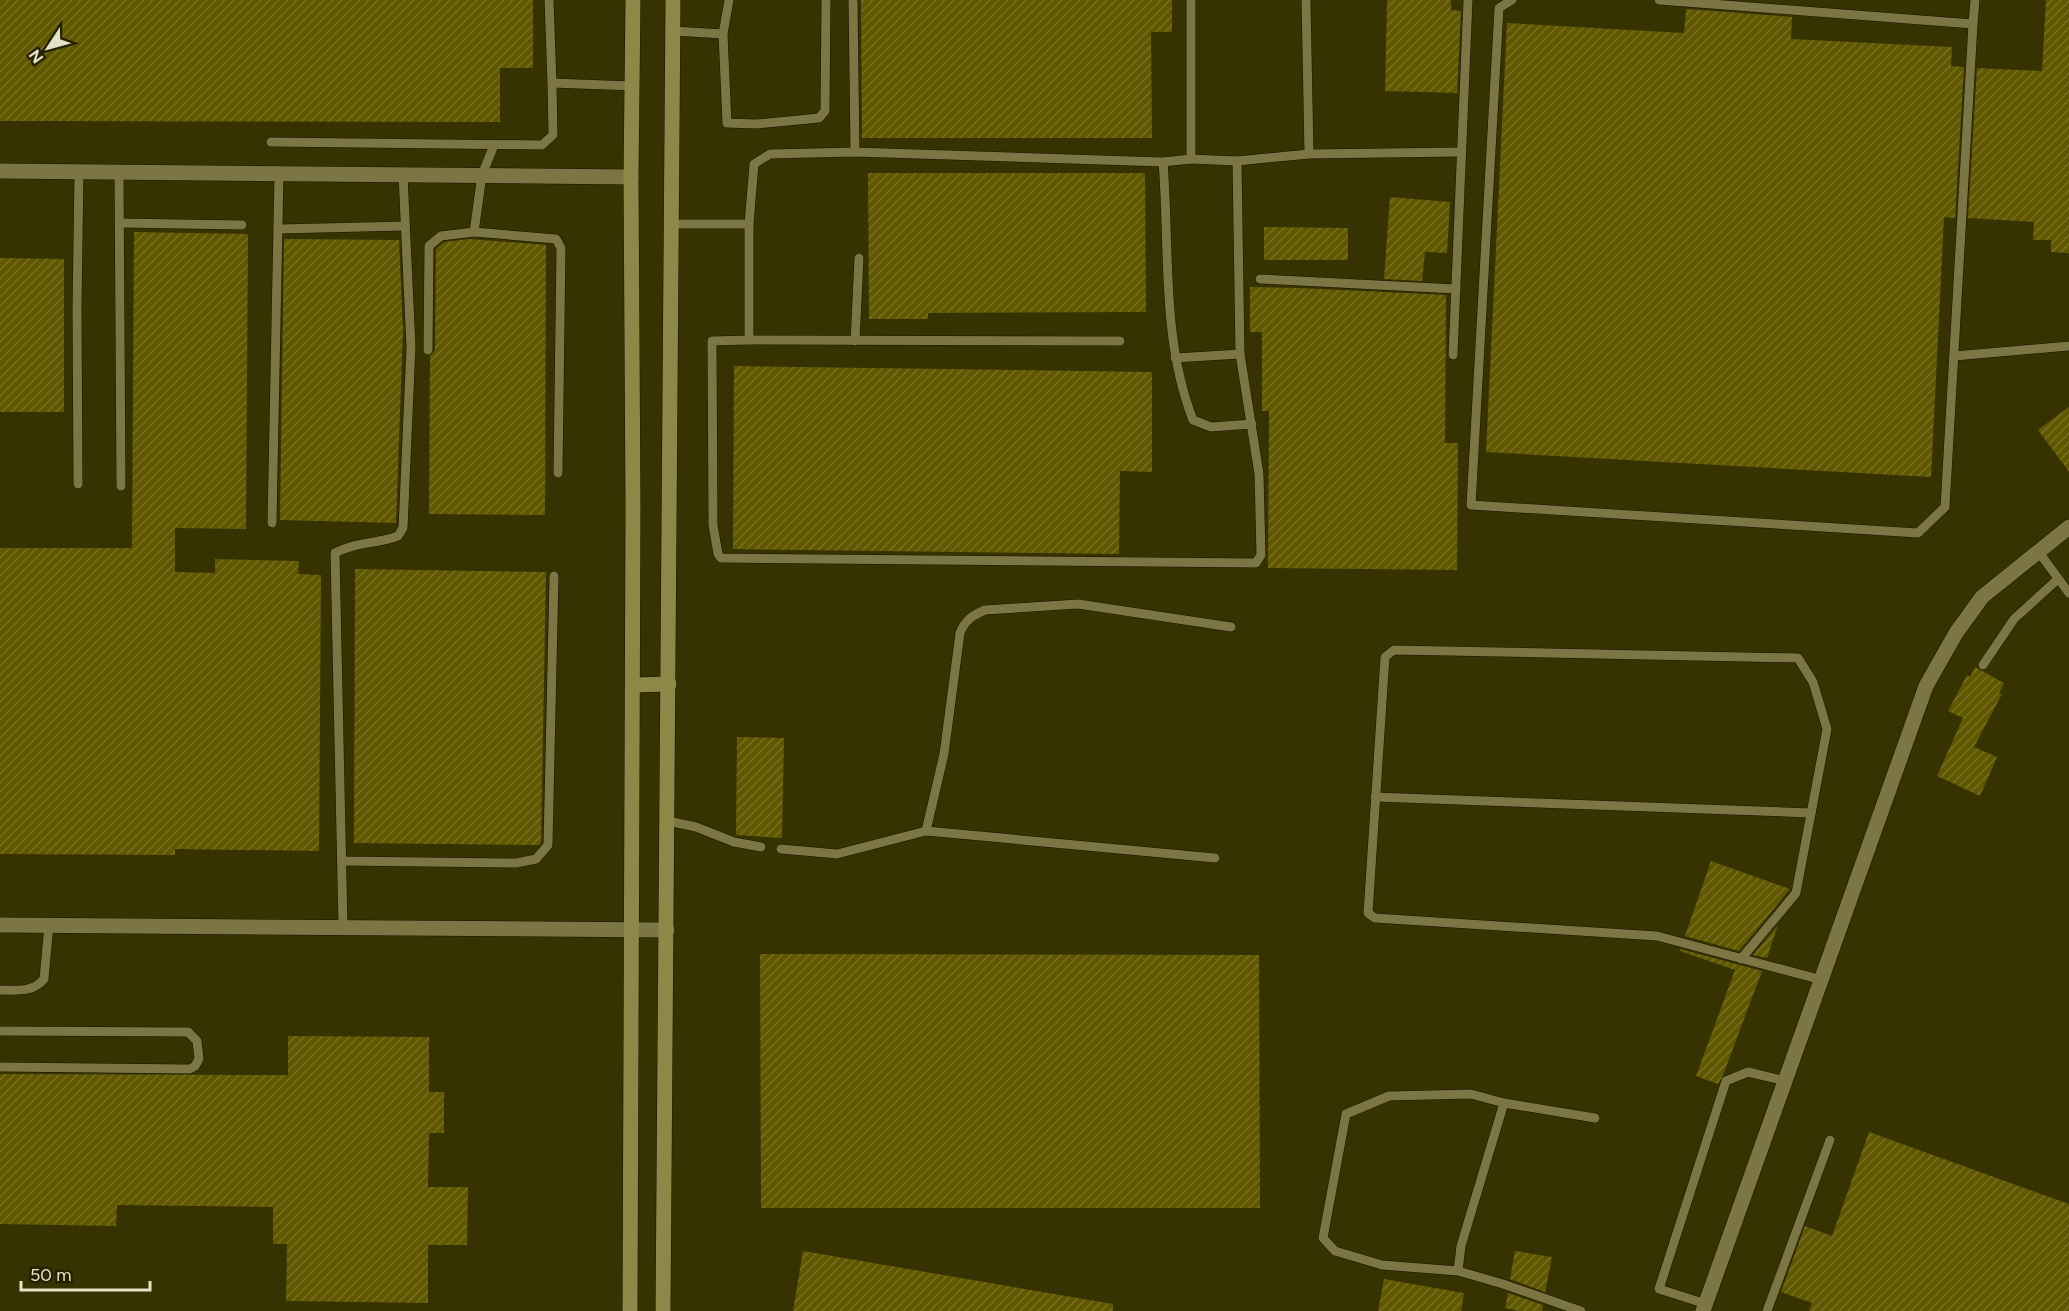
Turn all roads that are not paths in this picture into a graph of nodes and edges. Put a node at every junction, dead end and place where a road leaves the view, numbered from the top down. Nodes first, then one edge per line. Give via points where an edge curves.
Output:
1 (549, 0) edge
2 (633, 0) edge
3 (673, 0) edge
4 (729, 0) edge
5 (826, 0) edge
6 (853, 0) edge
7 (1191, 0) edge
8 (1306, 0) edge
9 (1468, 0) edge
10 (1512, 0) edge
11 (1659, 0) edge
12 (1975, 0) edge
13 (1973, 24) junction
14 (673, 31) junction
15 (723, 34) junction
16 (552, 83) junction
17 (633, 86) junction
18 (271, 142) dead end
19 (494, 145) junction
20 (855, 152) junction
21 (1461, 152) junction
22 (1309, 154) junction
23 (1191, 159) junction
24 (1237, 161) junction
25 (1163, 162) junction
26 (0, 171) edge
27 (79, 172) junction
28 (118, 172) junction
29 (279, 174) junction
30 (403, 175) junction
31 (482, 176) junction
32 (631, 177) junction
33 (120, 223) junction
34 (670, 224) junction
35 (749, 224) junction
36 (242, 225) dead end
37 (405, 226) junction
38 (279, 229) junction
39 (474, 232) junction
40 (859, 258) dead end
41 (1260, 279) dead end
42 (1456, 289) junction
43 (749, 340) junction
44 (1120, 340) dead end
45 (855, 341) junction
46 (2069, 346) edge
47 (428, 350) dead end
48 (1239, 354) junction
49 (1453, 355) dead end
50 (1954, 356) junction
51 (1175, 358) junction
52 (1252, 424) junction
53 (558, 473) dead end
54 (78, 484) dead end
55 (121, 486) dead end
56 (272, 523) dead end
57 (2069, 527) edge
58 (2038, 551) junction
59 (554, 576) dead end
60 (2058, 579) junction
61 (2069, 593) edge
62 (1231, 627) dead end
63 (1983, 665) dead end
64 (669, 684) junction
65 (633, 685) junction
66 (1376, 797) junction
67 (1811, 813) junction
68 (668, 821) junction
69 (926, 831) junction
70 (761, 847) dead end
71 (781, 849) dead end
72 (1215, 858) dead end
73 (342, 861) junction
74 (0, 925) edge
75 (49, 925) junction
76 (343, 927) junction
77 (631, 929) junction
78 (667, 930) junction
79 (1741, 959) junction
80 (1822, 980) junction
81 (0, 990) edge
82 (0, 1031) edge
83 (0, 1067) edge
84 (1786, 1081) junction
85 (1504, 1103) junction
86 (1595, 1118) dead end
87 (1830, 1140) dead end
88 (1458, 1271) junction
89 (1705, 1308) edge
90 (630, 1311) edge
91 (663, 1311) edge
92 (1581, 1311) edge
93 (1767, 1311) edge

1 - 16 lane
2 - 17 street
3 - 14 street
4 - 15 lane
5 - 15 lane via 825,111 819,118 727,123
6 - 20 lane
7 - 23 lane
8 - 22 lane
9 - 21 lane
10 - 50 lane via 1499,8 1472,505 1918,533 1945,507
11 - 13 lane
12 - 13 lane
13 - 50 lane
14 - 15 lane
14 - 34 street
16 - 17 lane
16 - 19 lane via 553,135 542,145
17 - 32 street
18 - 19 lane
19 - 31 lane
20 - 25 lane
20 - 35 lane via 770,154 754,164
21 - 22 lane
21 - 42 lane
22 - 24 lane
23 - 24 lane
23 - 25 lane
24 - 48 lane
25 - 51 lane
26 - 27 street
27 - 28 street
27 - 54 lane
28 - 29 street
28 - 33 lane
29 - 30 street
29 - 38 lane
30 - 31 street
30 - 37 lane
31 - 32 street
31 - 39 lane
32 - 65 street
33 - 36 lane
33 - 55 lane
34 - 35 lane
34 - 64 street
35 - 43 lane
37 - 38 lane
37 - 73 lane via 411,347 403,528 398,536 383,542 345,547 335,553
38 - 56 lane
39 - 47 lane via 441,236 429,246
39 - 53 lane via 556,239 561,248
40 - 45 lane
41 - 42 lane
42 - 49 lane
43 - 45 lane
43 - 52 lane via 712,340 713,525 721,558 1256,563 1261,555 1259,474
44 - 45 lane
46 - 50 lane
48 - 51 lane
48 - 52 lane
51 - 52 lane via 1193,420 1211,427
57 - 58 street
58 - 60 lane
58 - 80 street via 1982,597 1926,686
59 - 73 lane via 549,845 536,859 516,863
60 - 61 lane
60 - 63 lane via 2014,619
62 - 69 lane via 1078,604 985,610 974,615 960,633 944,754
64 - 65 street
64 - 68 street
65 - 77 street
66 - 67 lane
66 - 67 lane via 1385,657 1394,650 1798,658 1813,682 1827,729
66 - 79 lane via 1368,913 1375,918 1657,936
67 - 79 lane via 1796,893
68 - 70 lane
68 - 78 street
69 - 71 lane via 837,854
69 - 72 lane
73 - 76 lane
74 - 75 street
75 - 76 street
75 - 81 lane via 44,980 31,989
76 - 77 street
77 - 78 street
77 - 90 street
78 - 91 street
79 - 80 lane
80 - 84 street
82 - 83 lane via 188,1032 197,1041 199,1059 190,1069
84 - 89 street
84 - 89 lane via 1748,1072 1726,1081 1659,1288
85 - 86 lane
85 - 88 lane via 1461,1245
85 - 88 lane via 1471,1094 1389,1096 1346,1114 1323,1238 1335,1251 1382,1265
87 - 93 lane
88 - 92 lane

